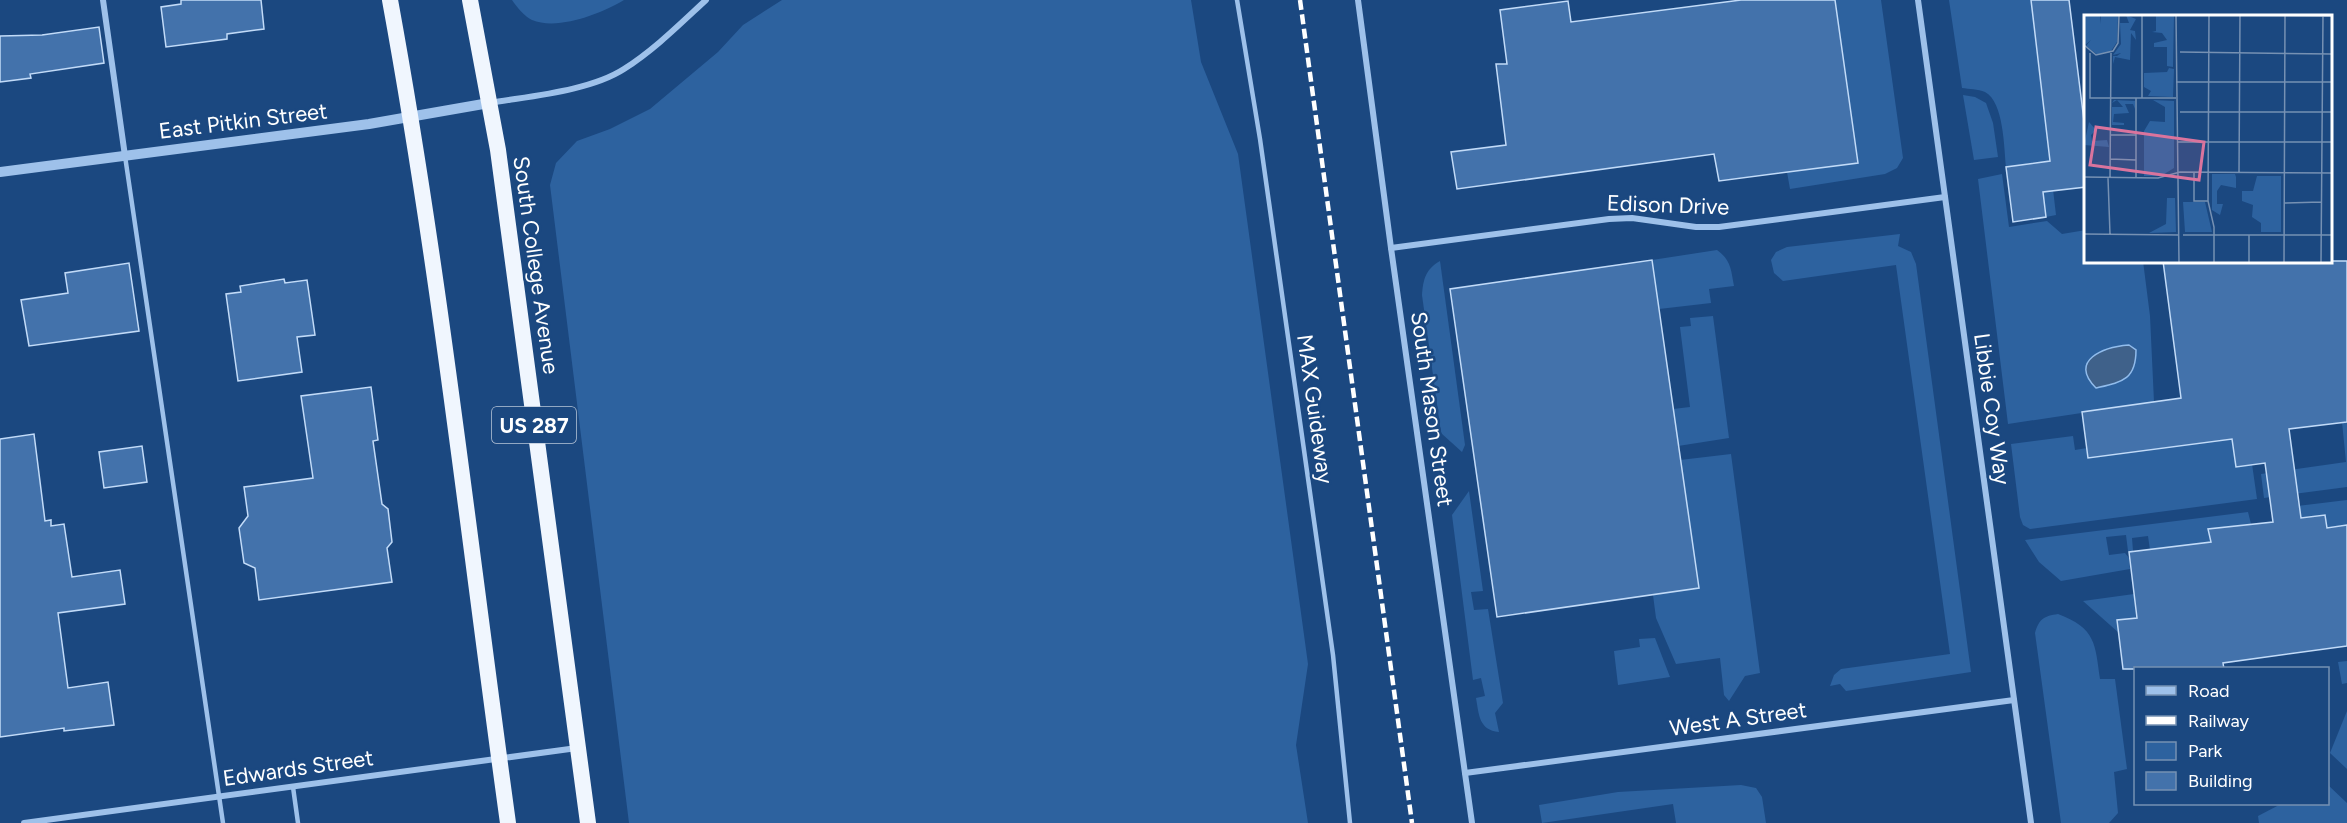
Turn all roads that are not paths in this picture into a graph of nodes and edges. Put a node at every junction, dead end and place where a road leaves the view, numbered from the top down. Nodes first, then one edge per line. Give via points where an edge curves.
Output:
1 (103, 0) edge
2 (390, 0) edge
3 (470, 0) edge
4 (706, 0) edge
5 (1237, 0) edge
6 (1358, 0) edge
7 (1918, 0) edge
8 (489, 103) junction
9 (411, 118) junction
10 (125, 156) junction
11 (0, 172) edge
12 (1944, 197) junction
13 (1391, 248) junction
14 (2014, 700) junction
15 (577, 748) junction
16 (499, 759) junction
17 (1465, 773) junction
18 (293, 787) junction
19 (219, 796) junction
20 (24, 823) edge
21 (223, 823) edge
22 (298, 823) edge
23 (508, 823) edge
24 (588, 823) edge
25 (1350, 823) edge
26 (1472, 823) edge
27 (2031, 823) edge

1 - 10 street
2 - 9 highway
3 - 8 highway, South College Avenue / US 287
4 - 8 street via 622,70 583,86
5 - 25 lane, MAX Guideway via 1333,655
6 - 13 street, South Mason Street
7 - 12 street, Libbie Coy Way
8 - 9 street, East Pitkin Street
8 - 15 highway, South College Avenue / US 287
9 - 10 street, East Pitkin Street
9 - 16 highway
10 - 11 street, East Pitkin Street
10 - 19 lane
12 - 13 street, Edison Drive via 1744,225 1696,227 1632,218
12 - 14 street, Libbie Coy Way
13 - 17 street, South Mason Street
14 - 17 street, West A Street
14 - 27 street, Libbie Coy Way
15 - 16 street, Edwards Street
15 - 24 highway, South College Avenue / US 287
16 - 18 street, Edwards Street
16 - 23 highway
17 - 26 street, South Mason Street
18 - 19 street, Edwards Street
18 - 22 lane
19 - 20 street, Edwards Street
19 - 21 lane

